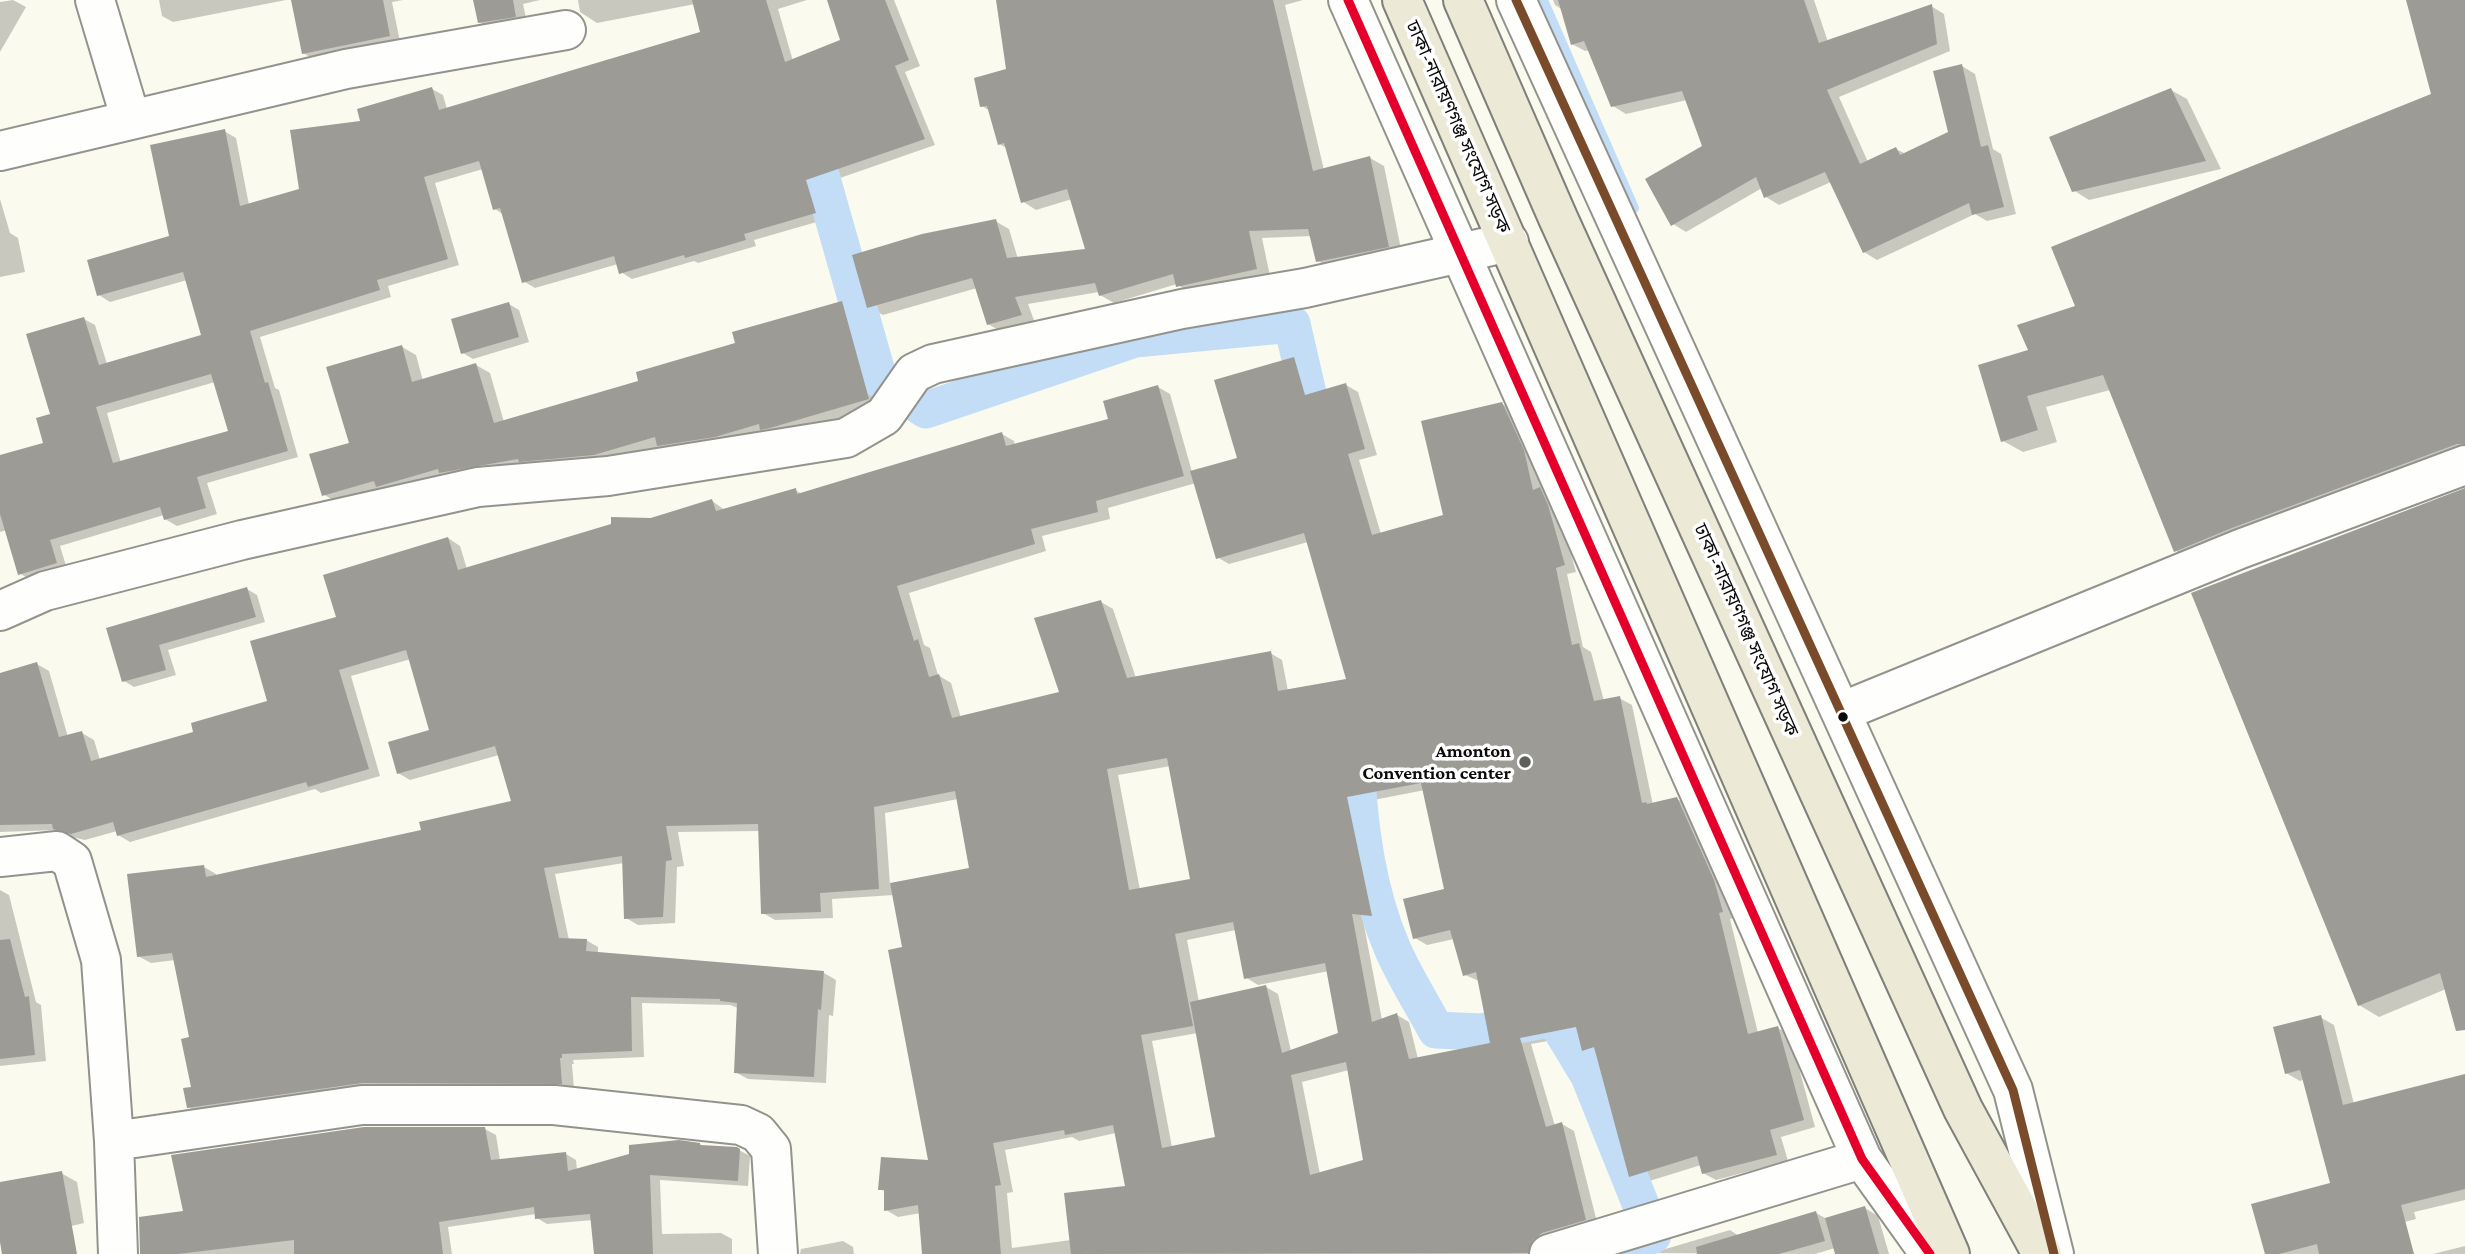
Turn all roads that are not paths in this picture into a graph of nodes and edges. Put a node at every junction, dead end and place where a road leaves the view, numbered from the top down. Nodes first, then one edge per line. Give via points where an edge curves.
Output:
1 (95, 0) edge
2 (1348, 0) edge
3 (1402, 0) edge
4 (1463, 0) edge
5 (1516, 0) edge
6 (566, 30) dead end
7 (131, 120) junction
8 (0, 151) edge
9 (1509, 242) junction
10 (1461, 254) junction
11 (2465, 464) edge
12 (0, 611) edge
13 (1841, 712) junction
14 (0, 857) edge
15 (114, 1141) junction
16 (1863, 1159) junction
17 (118, 1254) edge
18 (778, 1254) edge
19 (1549, 1254) edge
20 (1930, 1254) edge
21 (1950, 1254) edge
22 (2042, 1254) edge
23 (2054, 1254) edge

1 - 7 street
2 - 10 street
3 - 9 main road, ঢাকা-নারায়ণগঞ্জ সংযোগ সড়ক
4 - 22 main road, ঢাকা-নারায়ণগঞ্জ সংযোগ সড়ক via 1963,1109
5 - 13 street
6 - 7 street via 346,69
7 - 8 street
9 - 10 street
9 - 21 main road, ঢাকা-নারায়ণগঞ্জ সংযোগ সড়ক
10 - 12 street via 933,364 914,373 884,416 846,438 608,476 478,487 58,588
10 - 16 street
11 - 13 street via 2240,549
13 - 23 street via 2013,1090
14 - 15 street via 57,851 72,861 101,960
15 - 17 street
15 - 18 street via 362,1105 554,1105 741,1125 758,1133 771,1149
16 - 19 street
16 - 20 street

